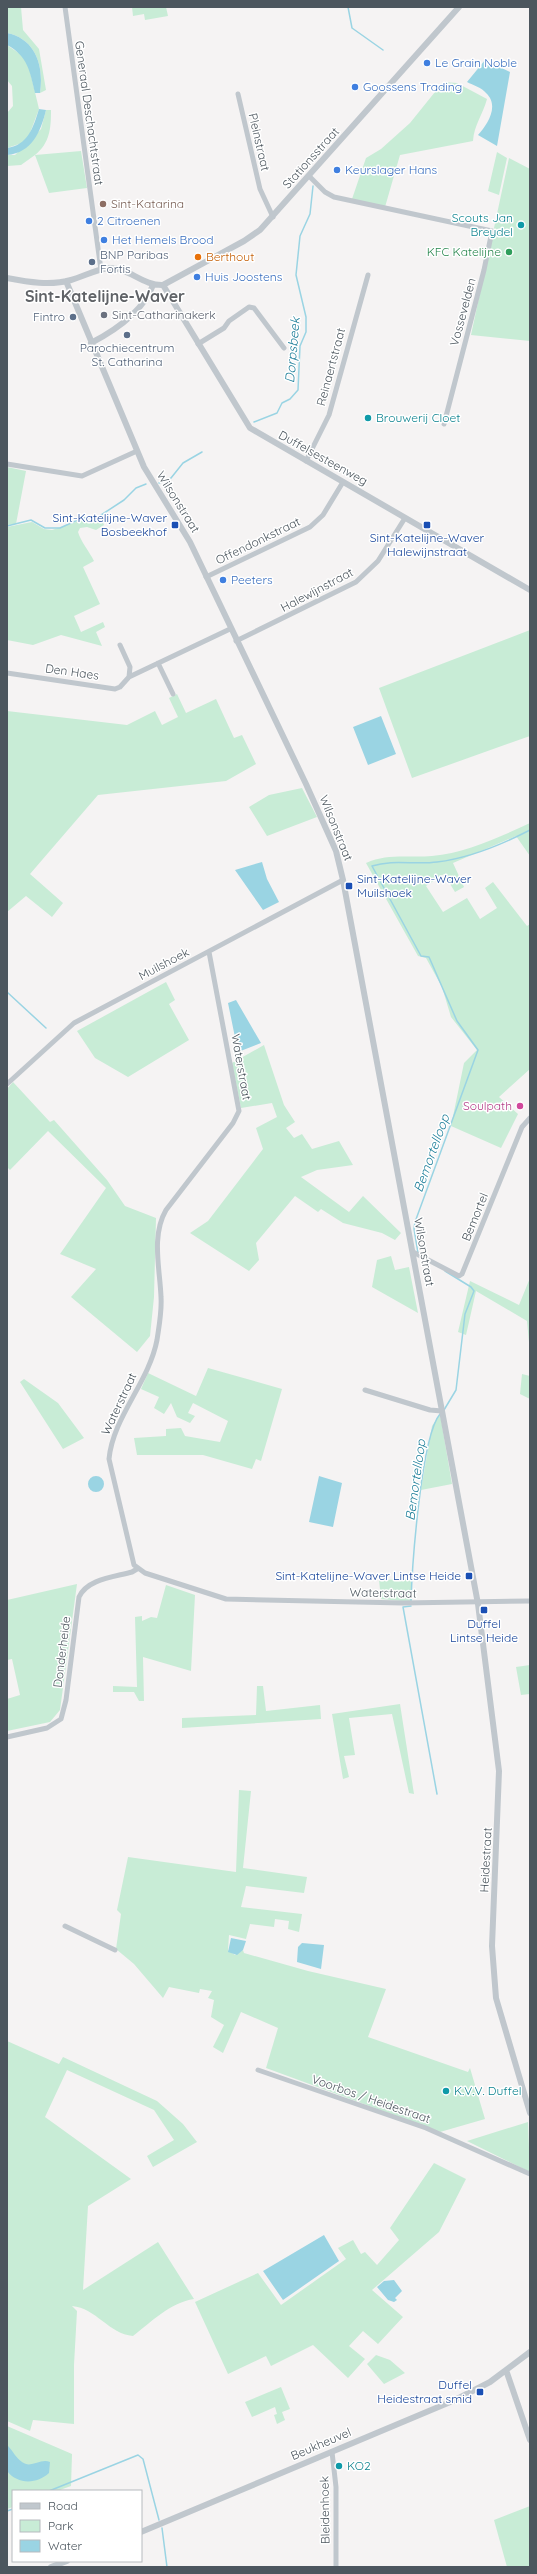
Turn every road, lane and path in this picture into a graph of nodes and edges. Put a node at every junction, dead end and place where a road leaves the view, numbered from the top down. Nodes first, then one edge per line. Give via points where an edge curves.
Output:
1 (65, 7) edge
2 (459, 7) edge
3 (238, 94) dead end
4 (309, 176) junction
5 (273, 217) junction
6 (101, 270) junction
7 (368, 275) dead end
8 (7, 278) edge
9 (66, 282) junction
10 (153, 285) junction
11 (163, 285) junction
12 (91, 343) junction
13 (198, 344) junction
14 (284, 348) dead end
15 (444, 424) dead end
16 (137, 451) junction
17 (306, 461) junction
18 (7, 464) edge
19 (343, 482) junction
20 (405, 518) junction
21 (206, 577) junction
22 (530, 590) edge
23 (230, 629) junction
24 (236, 641) junction
25 (120, 645) dead end
26 (158, 663) junction
27 (7, 673) edge
28 (129, 677) junction
29 (173, 694) dead end
30 (343, 880) junction
31 (209, 952) junction
32 (7, 1084) edge
33 (530, 1118) edge
34 (413, 1252) junction
35 (365, 1390) dead end
36 (442, 1411) junction
37 (138, 1569) junction
38 (530, 1601) edge
39 (478, 1604) junction
40 (7, 1736) edge
41 (65, 1926) dead end
42 (115, 1950) dead end
43 (258, 2070) dead end
44 (530, 2113) edge
45 (530, 2174) edge
46 (530, 2352) edge
47 (506, 2370) junction
48 (530, 2440) edge
49 (332, 2452) junction
50 (142, 2532) edge
51 (64, 2562) edge
52 (51, 2567) edge
53 (336, 2567) edge

1 - 6 street, Generaal Deschachtstraat
2 - 4 street, Stationsstraat
3 - 5 street, Pleinstraat via 260,189
4 - 5 street, Stationsstraat
4 - 15 street, Vossevelden via 334,197 492,231
5 - 11 street, Stationsstraat via 244,241
6 - 9 street
6 - 10 street via 120,270
7 - 17 street, Reinaertstraat via 329,415
8 - 9 street via 50,283
9 - 12 street, Wilsonstraat
10 - 11 street, Stationsstraat
10 - 12 street via 139,308 106,335
11 - 13 street, Duffelsesteenweg
12 - 16 street, Wilsonstraat
13 - 14 street via 224,328 229,321 249,307 254,308
13 - 17 street, Duffelsesteenweg via 250,428
16 - 18 street via 82,476
16 - 21 street, Wilsonstraat via 154,486 185,531
17 - 19 street, Duffelsesteenweg
19 - 20 street, Duffelsesteenweg
19 - 21 street, Offendonkstraat via 323,515 310,527
20 - 22 street, Duffelsesteenweg
20 - 24 street, Halewijnstraat via 378,561 356,582
21 - 23 street, Wilsonstraat
23 - 24 street, Wilsonstraat
23 - 26 street, Den Haes
24 - 30 street, Wilsonstraat via 336,851
25 - 28 street via 130,667
26 - 28 street, Den Haes
26 - 29 street
27 - 28 street, Den Haes via 115,689 120,688
30 - 31 street, Muilshoek
30 - 34 street, Wilsonstraat
31 - 32 street, Muilshoek via 74,1023 28,1062
31 - 37 street, Waterstraat via 239,1111 233,1123 166,1210 159,1226 161,1311 156,1341 149,1364 112,1442 109,1459 132,1560
33 - 34 street, Bemortel via 522,1127 462,1274 459,1276
34 - 36 street, Wilsonstraat
35 - 36 street via 430,1410
36 - 39 street, Wilsonstraat
37 - 39 street, Waterstraat via 195,1591 226,1599
37 - 40 street, Donderheide via 90,1584 82,1590 61,1719 47,1728
38 - 39 street, Waterstraat
39 - 44 street, Heidestraat via 500,1771 492,1946 496,1998
41 - 42 street
43 - 45 street, Voorbos / Heidestraat via 426,2128
46 - 47 street, Beukheuvel
47 - 48 street
47 - 49 street, Beukheuvel via 461,2398
49 - 50 street, Beukheuvel
49 - 53 street, Bleidenhoek via 336,2487
51 - 52 street

